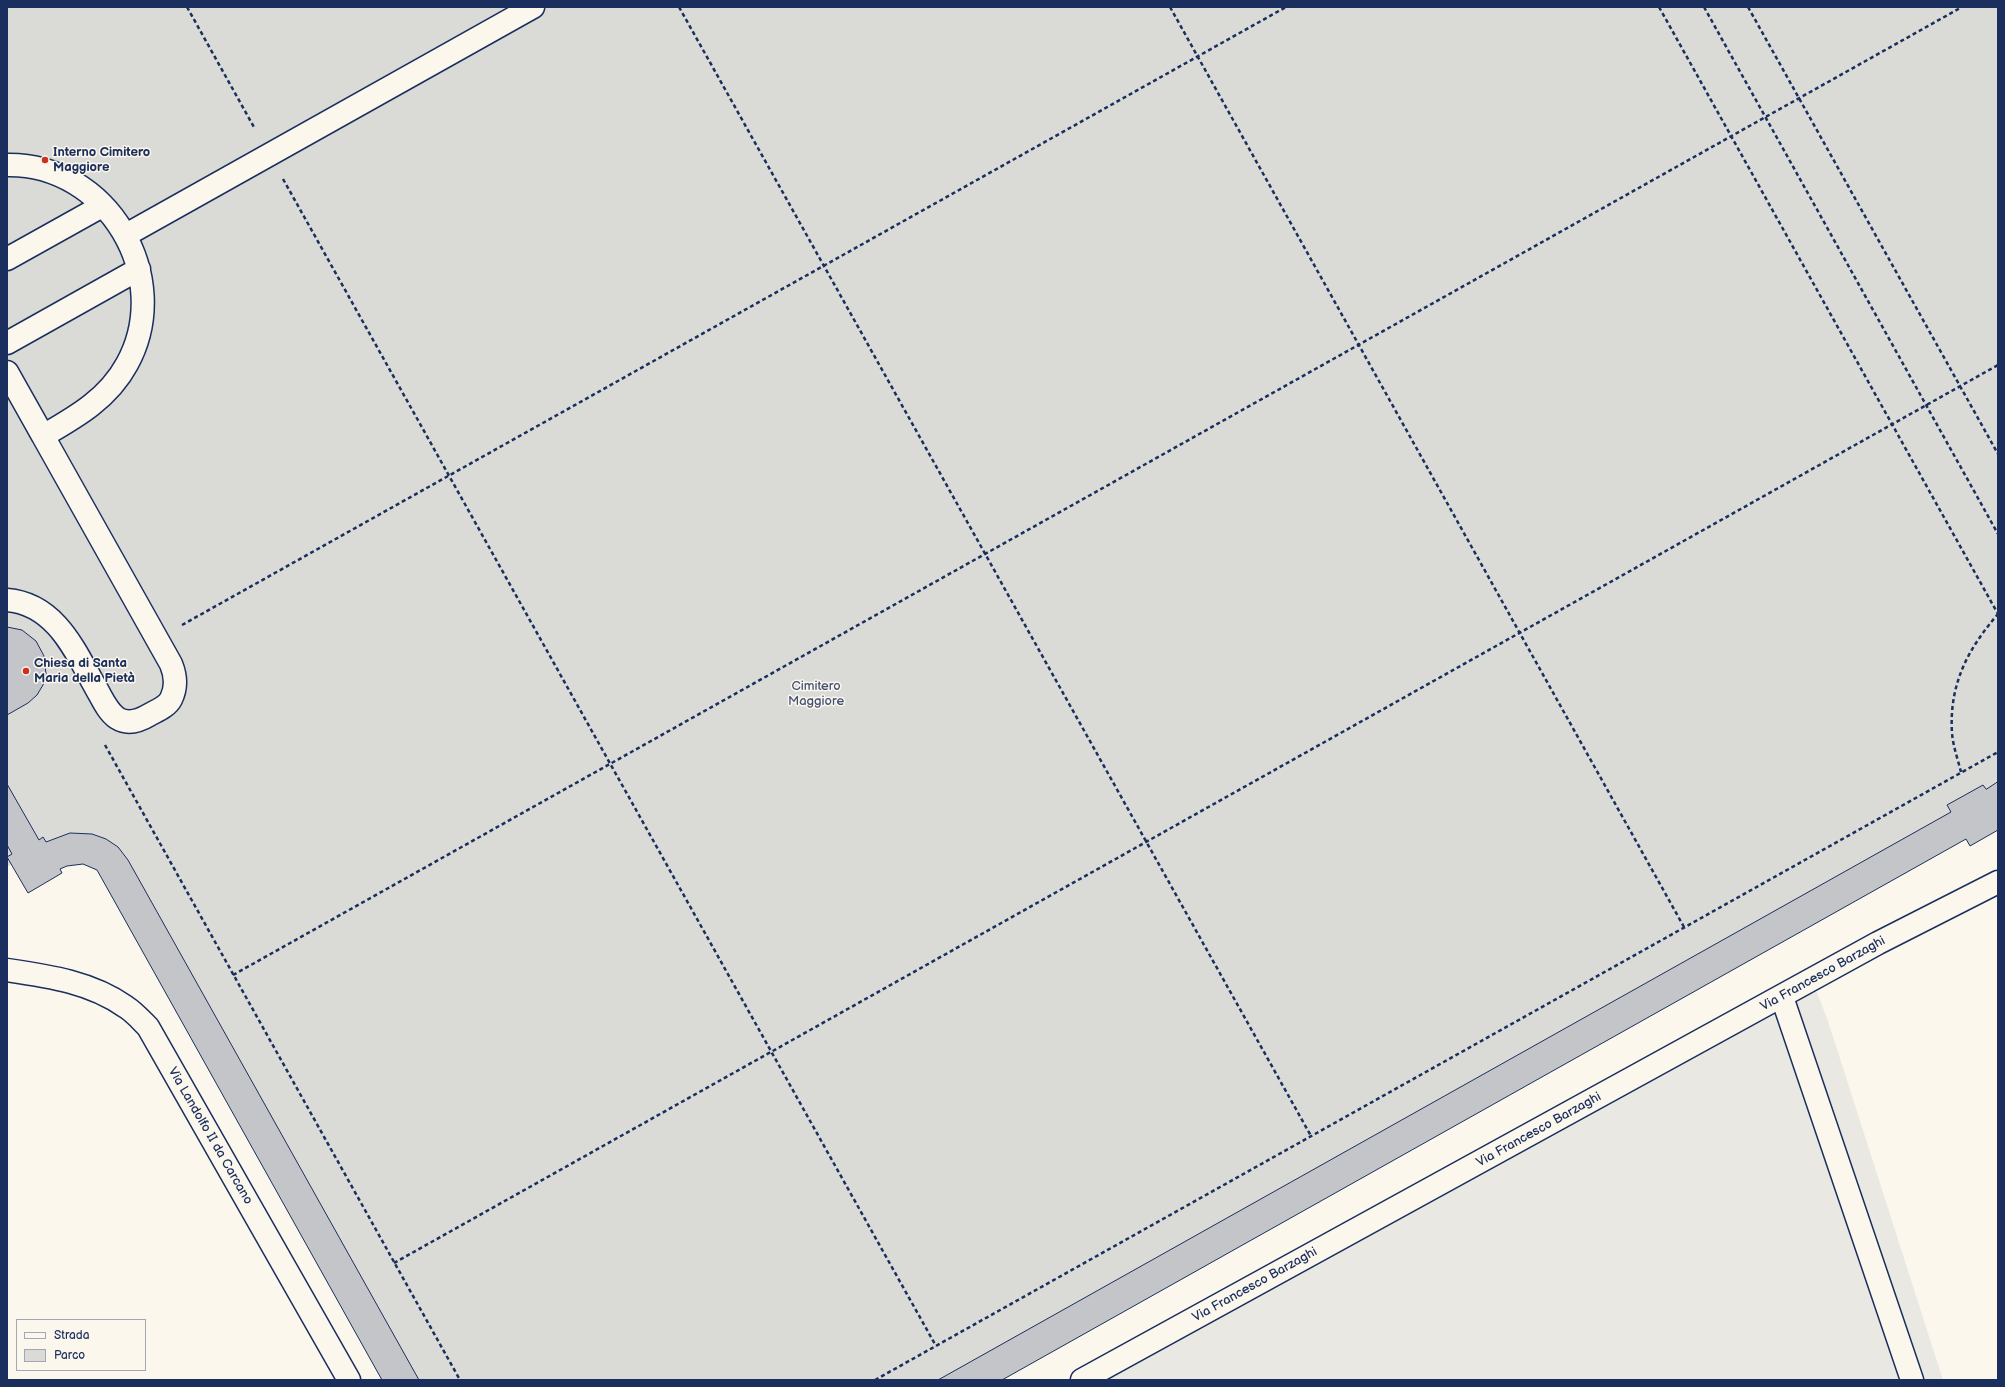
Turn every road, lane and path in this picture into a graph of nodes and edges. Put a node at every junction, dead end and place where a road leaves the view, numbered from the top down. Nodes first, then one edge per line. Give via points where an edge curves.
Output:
1 (187, 7) edge
2 (533, 7) edge
3 (680, 7) edge
4 (1170, 7) edge
5 (1286, 7) edge
6 (1658, 7) edge
7 (1704, 7) edge
8 (1748, 7) edge
9 (1962, 7) edge
10 (1197, 57) junction
11 (1799, 98) junction
12 (1765, 117) junction
13 (1731, 137) junction
14 (269, 155) junction
15 (7, 165) edge
16 (102, 206) junction
17 (126, 235) junction
18 (7, 259) edge
19 (824, 266) junction
20 (139, 269) junction
21 (7, 343) edge
22 (1359, 345) junction
23 (1998, 365) edge
24 (7, 372) edge
25 (1960, 386) junction
26 (1926, 405) junction
27 (1892, 424) junction
28 (43, 436) junction
29 (1998, 454) edge
30 (449, 476) junction
31 (1998, 534) edge
32 (985, 554) junction
33 (7, 600) edge
34 (1998, 614) edge
35 (1519, 633) junction
36 (156, 639) junction
37 (102, 740) dead end
38 (1998, 752) edge
39 (610, 764) junction
40 (1961, 772) junction
41 (1146, 842) junction
42 (1998, 882) edge
43 (1684, 927) junction
44 (7, 970) edge
45 (233, 975) junction
46 (1782, 997) junction
47 (771, 1051) junction
48 (1311, 1136) junction
49 (394, 1262) junction
50 (936, 1346) junction
51 (349, 1380) edge
52 (460, 1380) edge
53 (875, 1380) edge
54 (1082, 1380) edge
55 (1912, 1380) edge

1 - 14 path
2 - 14 street
3 - 19 path
4 - 10 path
5 - 10 path
6 - 13 path
7 - 12 path
8 - 11 path
9 - 11 path
10 - 19 path
10 - 22 path
11 - 12 path
11 - 25 path
12 - 13 path
12 - 26 path
13 - 22 path
13 - 27 path
14 - 17 street
14 - 30 path
15 - 16 street via 36,168 58,175 78,185
16 - 17 street via 112,214
16 - 18 street
17 - 20 street
19 - 30 path
19 - 32 path
20 - 21 street
20 - 28 street via 143,299 141,321 136,343 127,364 99,400 81,414
22 - 32 path
22 - 35 path
23 - 25 path
24 - 28 street
25 - 26 path
25 - 29 path
26 - 27 path
26 - 31 path
27 - 34 path
27 - 35 path
28 - 36 street
30 - 36 path
30 - 39 path
32 - 39 path
32 - 41 path
33 - 36 street via 30,606 55,623 68,638 106,705 117,718 125,721 140,720 164,706 173,695 176,678
34 - 40 path via 1967,655 1957,681 1952,707 1952,735
35 - 41 path
35 - 43 path
37 - 45 path
38 - 40 path
39 - 45 path
39 - 47 path
40 - 43 path
41 - 47 path
41 - 48 path
42 - 46 street, Via Francesco Barzaghi via 1878,943
43 - 48 path
44 - 51 street, Via Landolfo II da Carcano via 53,977 99,991 126,1007 148,1027
45 - 49 path
46 - 54 street, Via Francesco Barzaghi
46 - 55 street
47 - 49 path
47 - 50 path
48 - 50 path
49 - 52 path
50 - 53 path

